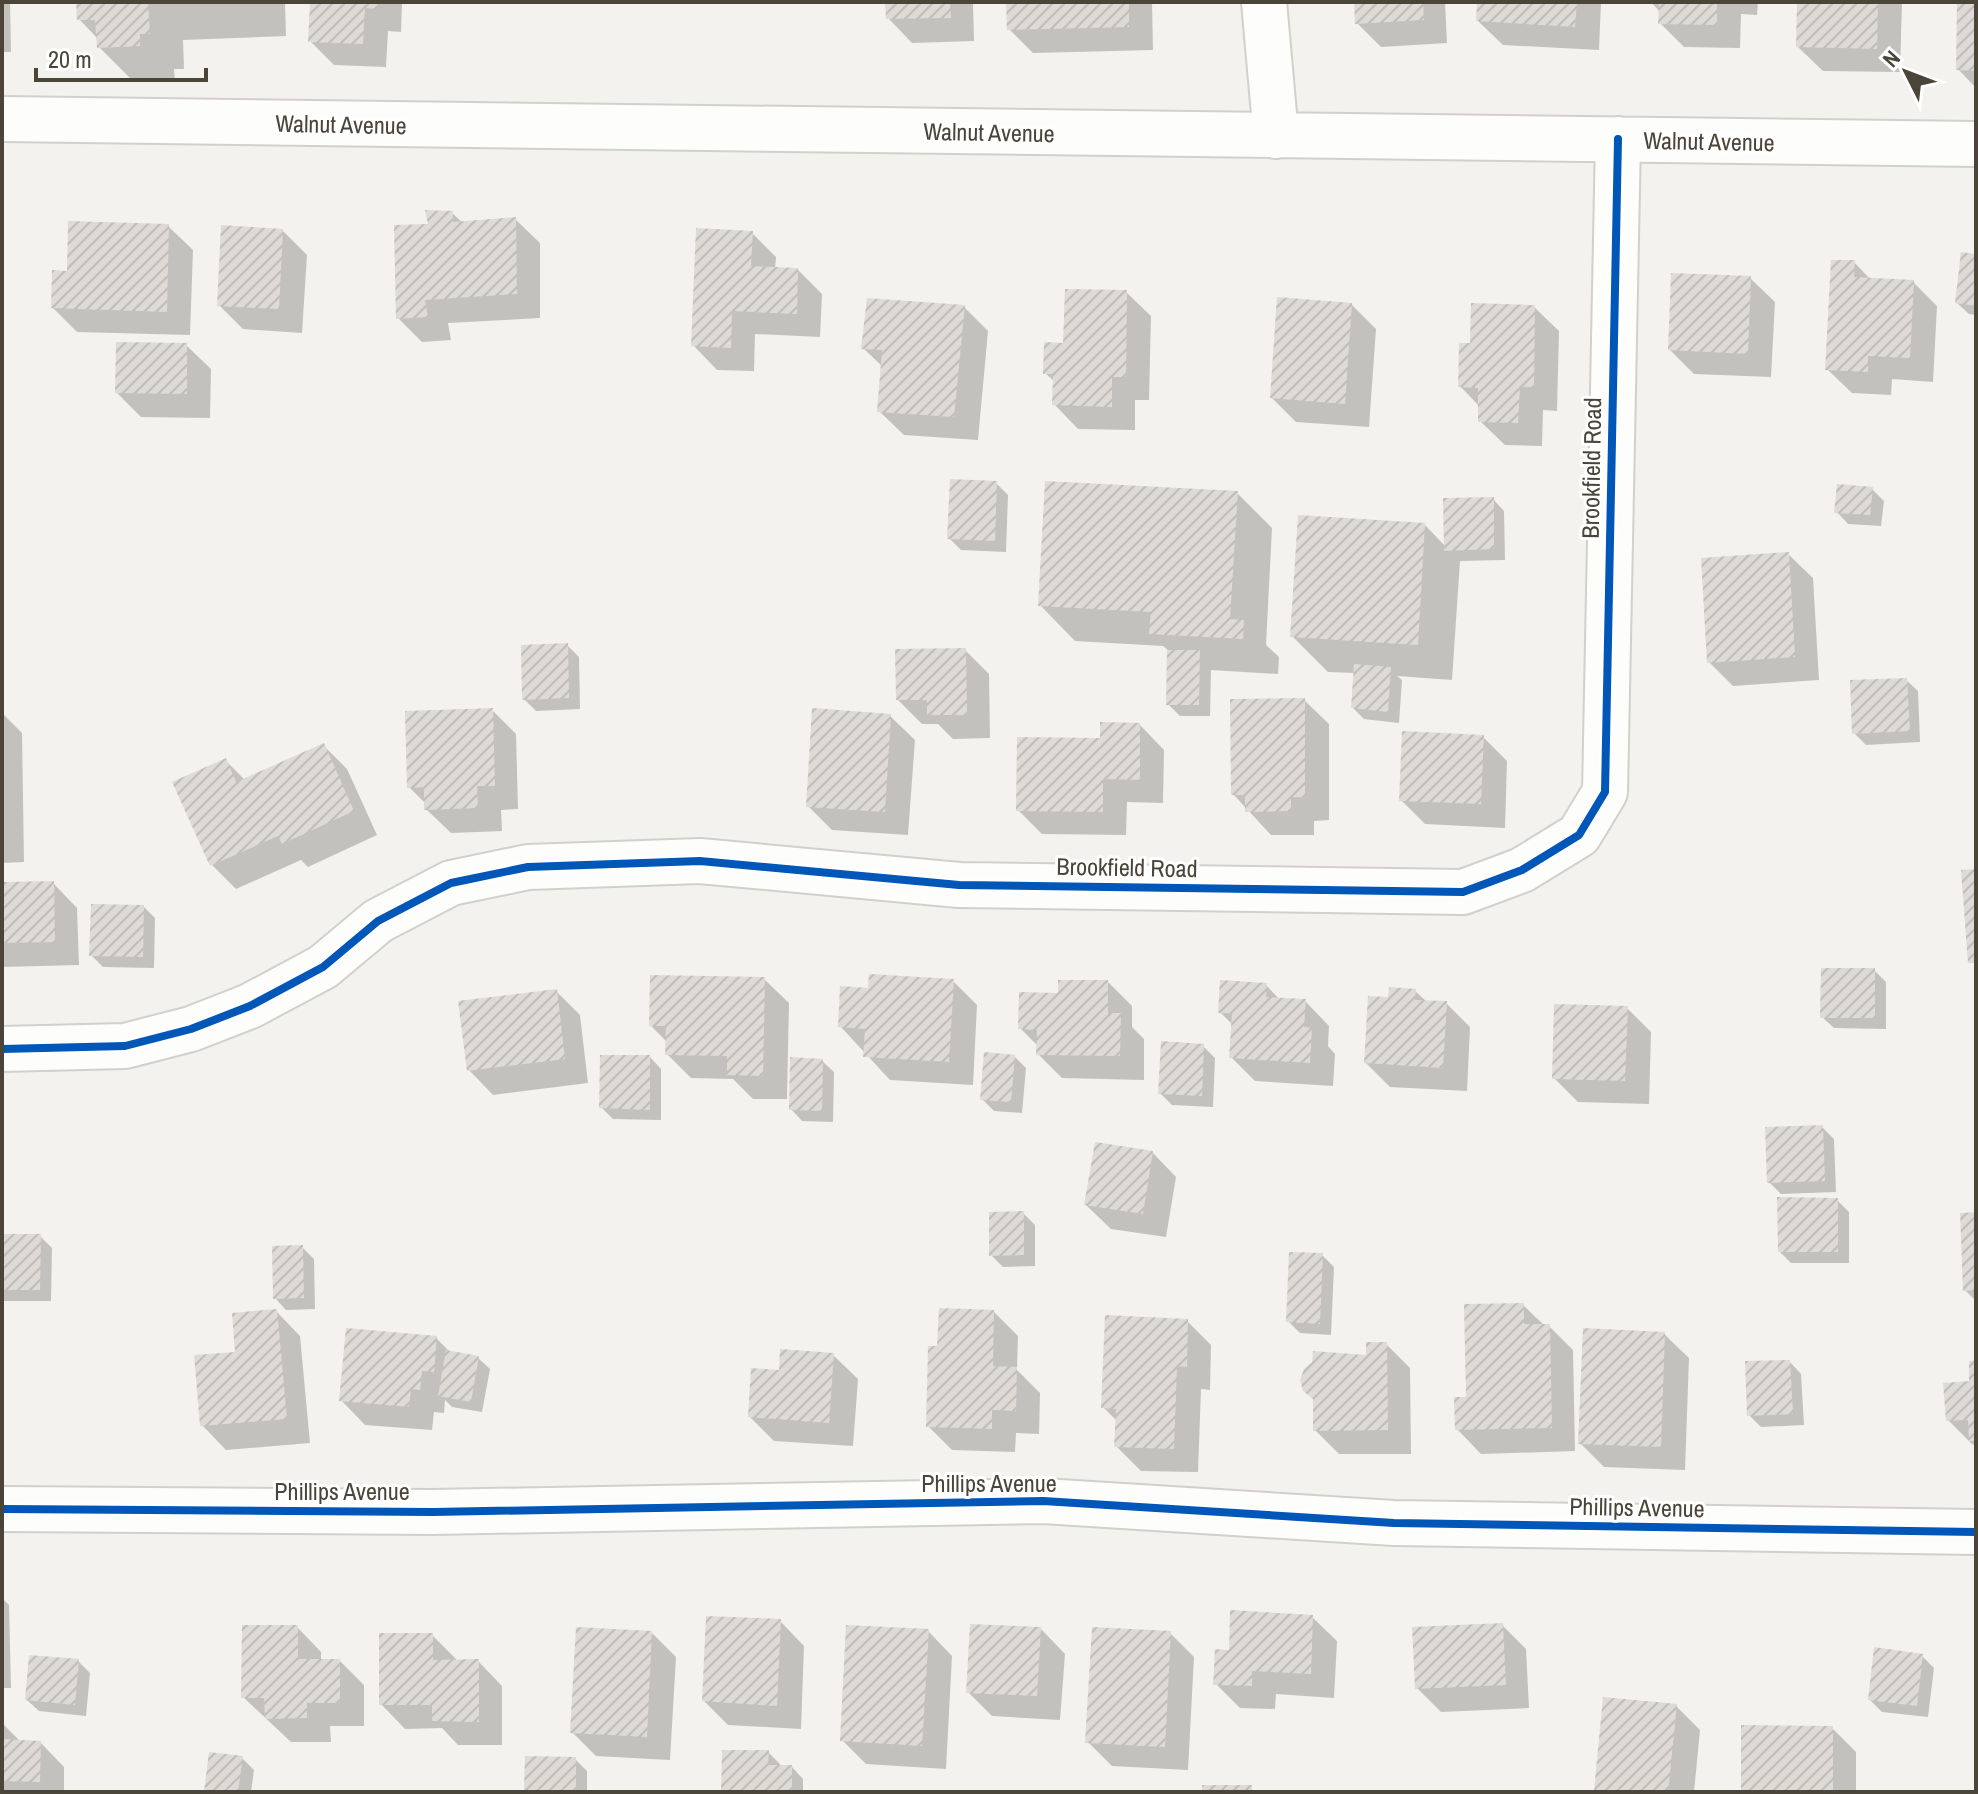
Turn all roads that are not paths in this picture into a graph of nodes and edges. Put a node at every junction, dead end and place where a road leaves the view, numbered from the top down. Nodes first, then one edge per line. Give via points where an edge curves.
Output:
1 (1264, 2) edge
2 (2, 119) edge
3 (1276, 136) junction
4 (1618, 139) junction
5 (1976, 144) edge
6 (2, 1049) edge
7 (2, 1509) edge
8 (1976, 1532) edge

1 - 3 street
2 - 3 street, Walnut Avenue
3 - 4 street, Walnut Avenue
4 - 5 street, Walnut Avenue
4 - 6 street, Brookfield Road via 1605,792 1579,835 1522,870 1463,892 959,885 700,861 528,867 451,883 378,921 323,967 250,1006 191,1029 125,1046
7 - 8 street, Phillips Avenue via 433,1512 1043,1501 1394,1523

